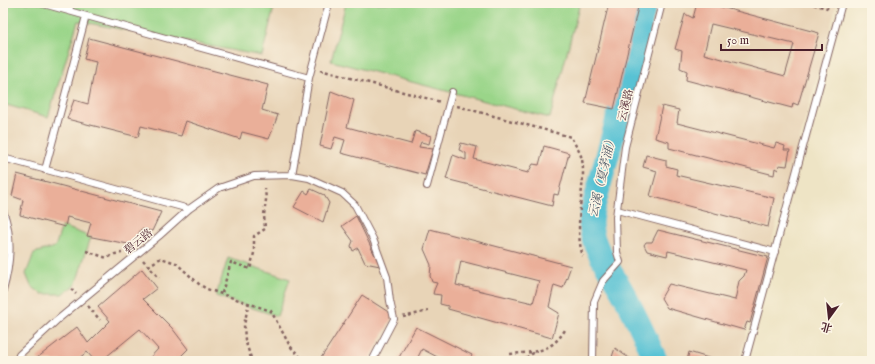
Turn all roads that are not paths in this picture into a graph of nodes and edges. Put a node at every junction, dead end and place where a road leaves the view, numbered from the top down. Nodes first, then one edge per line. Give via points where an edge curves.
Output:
1 (40, 3) edge
2 (72, 3) edge
3 (329, 3) edge
4 (662, 3) edge
5 (842, 3) edge
6 (69, 11) junction
7 (86, 16) junction
8 (309, 78) junction
9 (452, 92) dead end
10 (3, 158) edge
11 (45, 170) junction
12 (292, 175) junction
13 (427, 186) dead end
14 (190, 209) junction
15 (617, 210) junction
16 (3, 211) edge
17 (775, 252) junction
18 (3, 291) edge
19 (25, 361) edge
20 (372, 361) edge
21 (593, 361) edge
22 (745, 361) edge

1 - 6 lane
2 - 6 lane
3 - 8 lane
4 - 15 lane, 云溪路 via 626,147
5 - 17 lane
6 - 7 lane
7 - 8 lane
7 - 11 lane
8 - 12 lane
9 - 13 lane
10 - 11 lane
11 - 14 lane
12 - 14 lane, 碧云路 via 254,176 219,188
12 - 20 lane, 碧云路 via 309,178 342,193 355,205 373,239 386,277 394,319
14 - 19 lane, 碧云路 via 56,321 20,355
15 - 17 lane
15 - 21 lane, 云溪路 via 617,252 620,262 603,281 594,302
16 - 18 lane via 9,251
17 - 22 lane

